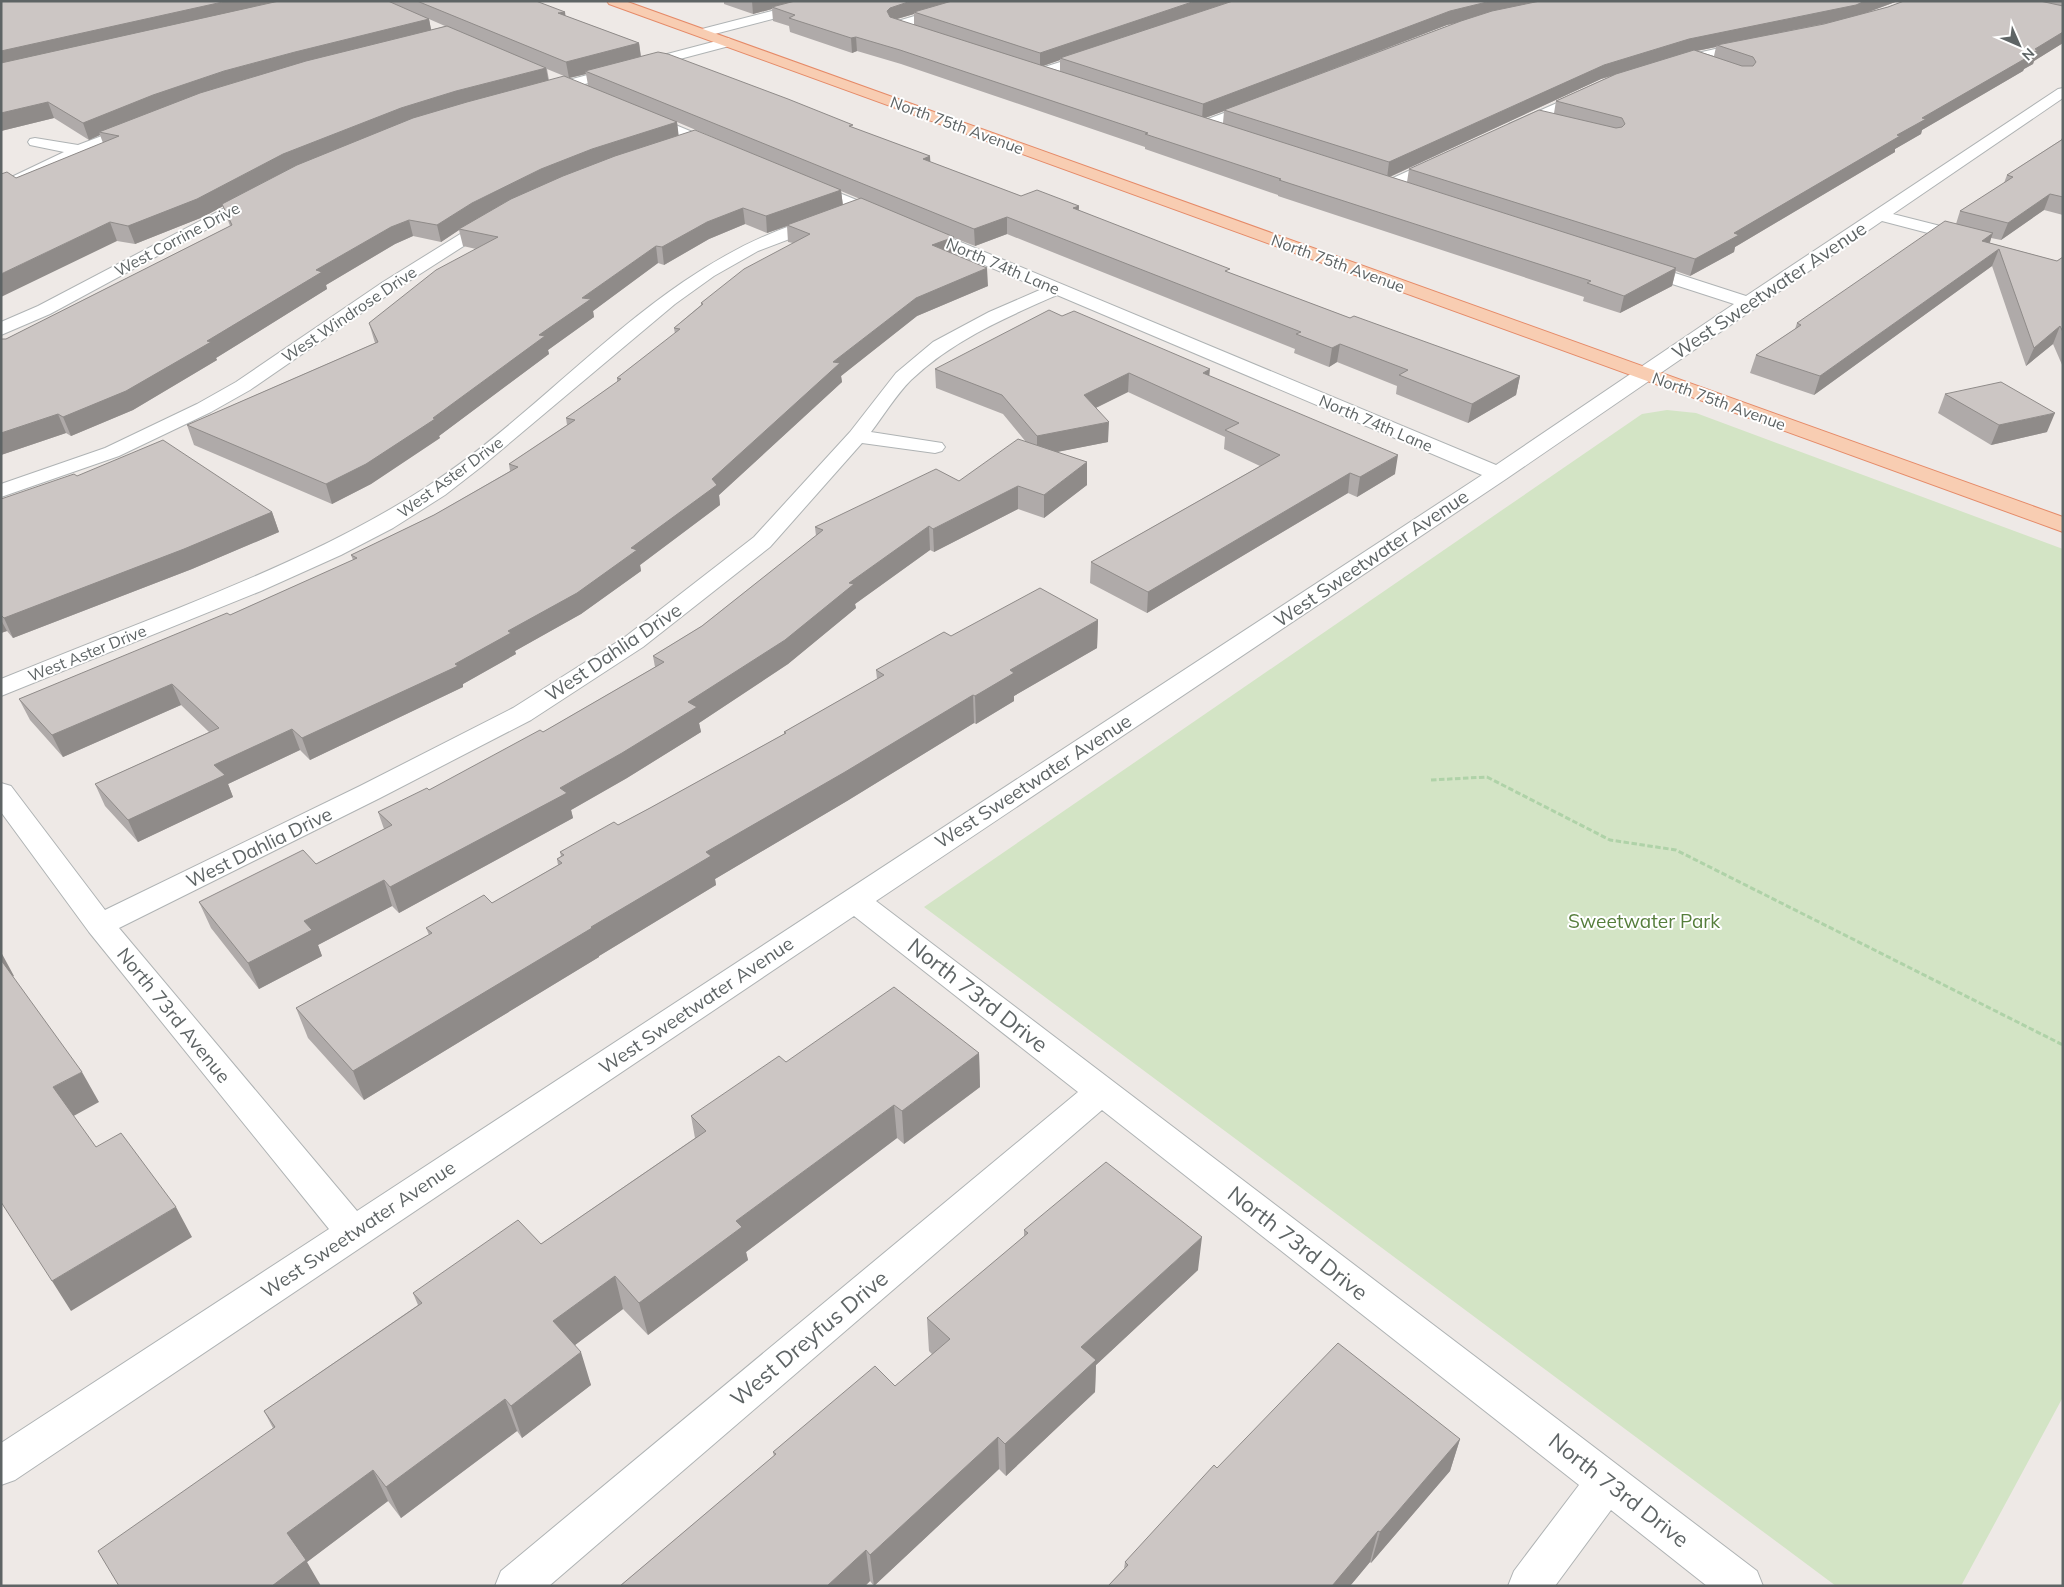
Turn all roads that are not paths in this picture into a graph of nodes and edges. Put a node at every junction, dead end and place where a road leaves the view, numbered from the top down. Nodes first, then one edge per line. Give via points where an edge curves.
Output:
1 (613, 1) edge
2 (826, 1) edge
3 (979, 1) edge
4 (704, 33) junction
5 (922, 35) edge
6 (1769, 41) edge
7 (728, 42) junction
8 (1105, 51) edge
9 (1691, 58) junction
10 (1662, 65) edge
11 (1022, 67) edge
12 (1718, 67) edge
13 (540, 73) edge
14 (1040, 73) junction
15 (1067, 82) edge
16 (568, 84) junction
17 (1598, 88) edge
18 (2063, 92) edge
19 (530, 94) edge
20 (594, 95) edge
21 (1273, 99) edge
22 (628, 110) edge
23 (1535, 118) junction
24 (1184, 120) edge
25 (147, 123) edge
26 (1561, 124) edge
27 (1202, 126) junction
28 (1500, 134) edge
29 (1230, 135) edge
30 (697, 139) junction
31 (35, 142) dead end
32 (671, 148) edge
33 (79, 150) junction
34 (734, 154) edge
35 (1457, 154) edge
36 (789, 177) edge
37 (1370, 180) edge
38 (1388, 186) junction
39 (1, 188) edge
40 (269, 190) edge
41 (1406, 192) edge
42 (862, 208) junction
43 (504, 214) edge
44 (1879, 215) junction
45 (1986, 243) edge
46 (1625, 263) edge
47 (1058, 289) junction
48 (1749, 303) junction
49 (1, 329) edge
50 (1644, 374) junction
51 (857, 436) junction
52 (935, 447) dead end
53 (1498, 474) junction
54 (1, 491) edge
55 (2063, 525) edge
56 (1, 688) edge
57 (1, 792) edge
58 (854, 900) junction
59 (100, 925) junction
60 (1102, 1091) junction
61 (353, 1232) junction
62 (1, 1466) edge
63 (1607, 1481) junction
64 (516, 1586) edge
65 (1529, 1586) edge
66 (1742, 1586) edge

1 - 4 main road, North 75th Avenue
2 - 4 street
3 - 5 street via 895,26
4 - 7 main road, North 75th Avenue
6 - 9 street
7 - 16 street
7 - 50 main road, North 75th Avenue
8 - 14 street
9 - 10 street
9 - 12 street
11 - 14 street
13 - 16 street
14 - 15 street
16 - 19 street
16 - 20 street
17 - 23 street
18 - 44 street, West Sweetwater Avenue
21 - 27 street
22 - 30 street
23 - 26 street
23 - 28 street
24 - 27 street
25 - 33 street
27 - 29 street
30 - 32 street
30 - 34 street
31 - 33 street
33 - 39 street
35 - 38 street
36 - 42 street, North 74th Lane
37 - 38 street
38 - 41 street
40 - 49 street, West Corrine Drive via 44,310
42 - 47 street, North 74th Lane
42 - 56 street, West Aster Drive via 752,247 708,272 669,300 474,463 385,523 252,586
43 - 54 street, West Windrose Drive via 212,404 112,452
44 - 45 street
44 - 48 street, West Sweetwater Avenue
46 - 48 street
47 - 51 street, West Dahlia Drive via 995,316 940,346 903,377
47 - 53 street, North 74th Lane
48 - 50 street, West Sweetwater Avenue
50 - 53 street, West Sweetwater Avenue
50 - 55 main road, North 75th Avenue
51 - 52 street
51 - 59 street, West Dahlia Drive via 762,542 634,642 522,714
53 - 58 street, West Sweetwater Avenue
57 - 59 street, North 73rd Avenue
58 - 60 street, North 73rd Drive
58 - 61 street, West Sweetwater Avenue
59 - 61 street, North 73rd Avenue
60 - 63 street, North 73rd Drive
60 - 64 street, West Dreyfus Drive
61 - 62 street, West Sweetwater Avenue
63 - 65 street
63 - 66 street, North 73rd Drive

